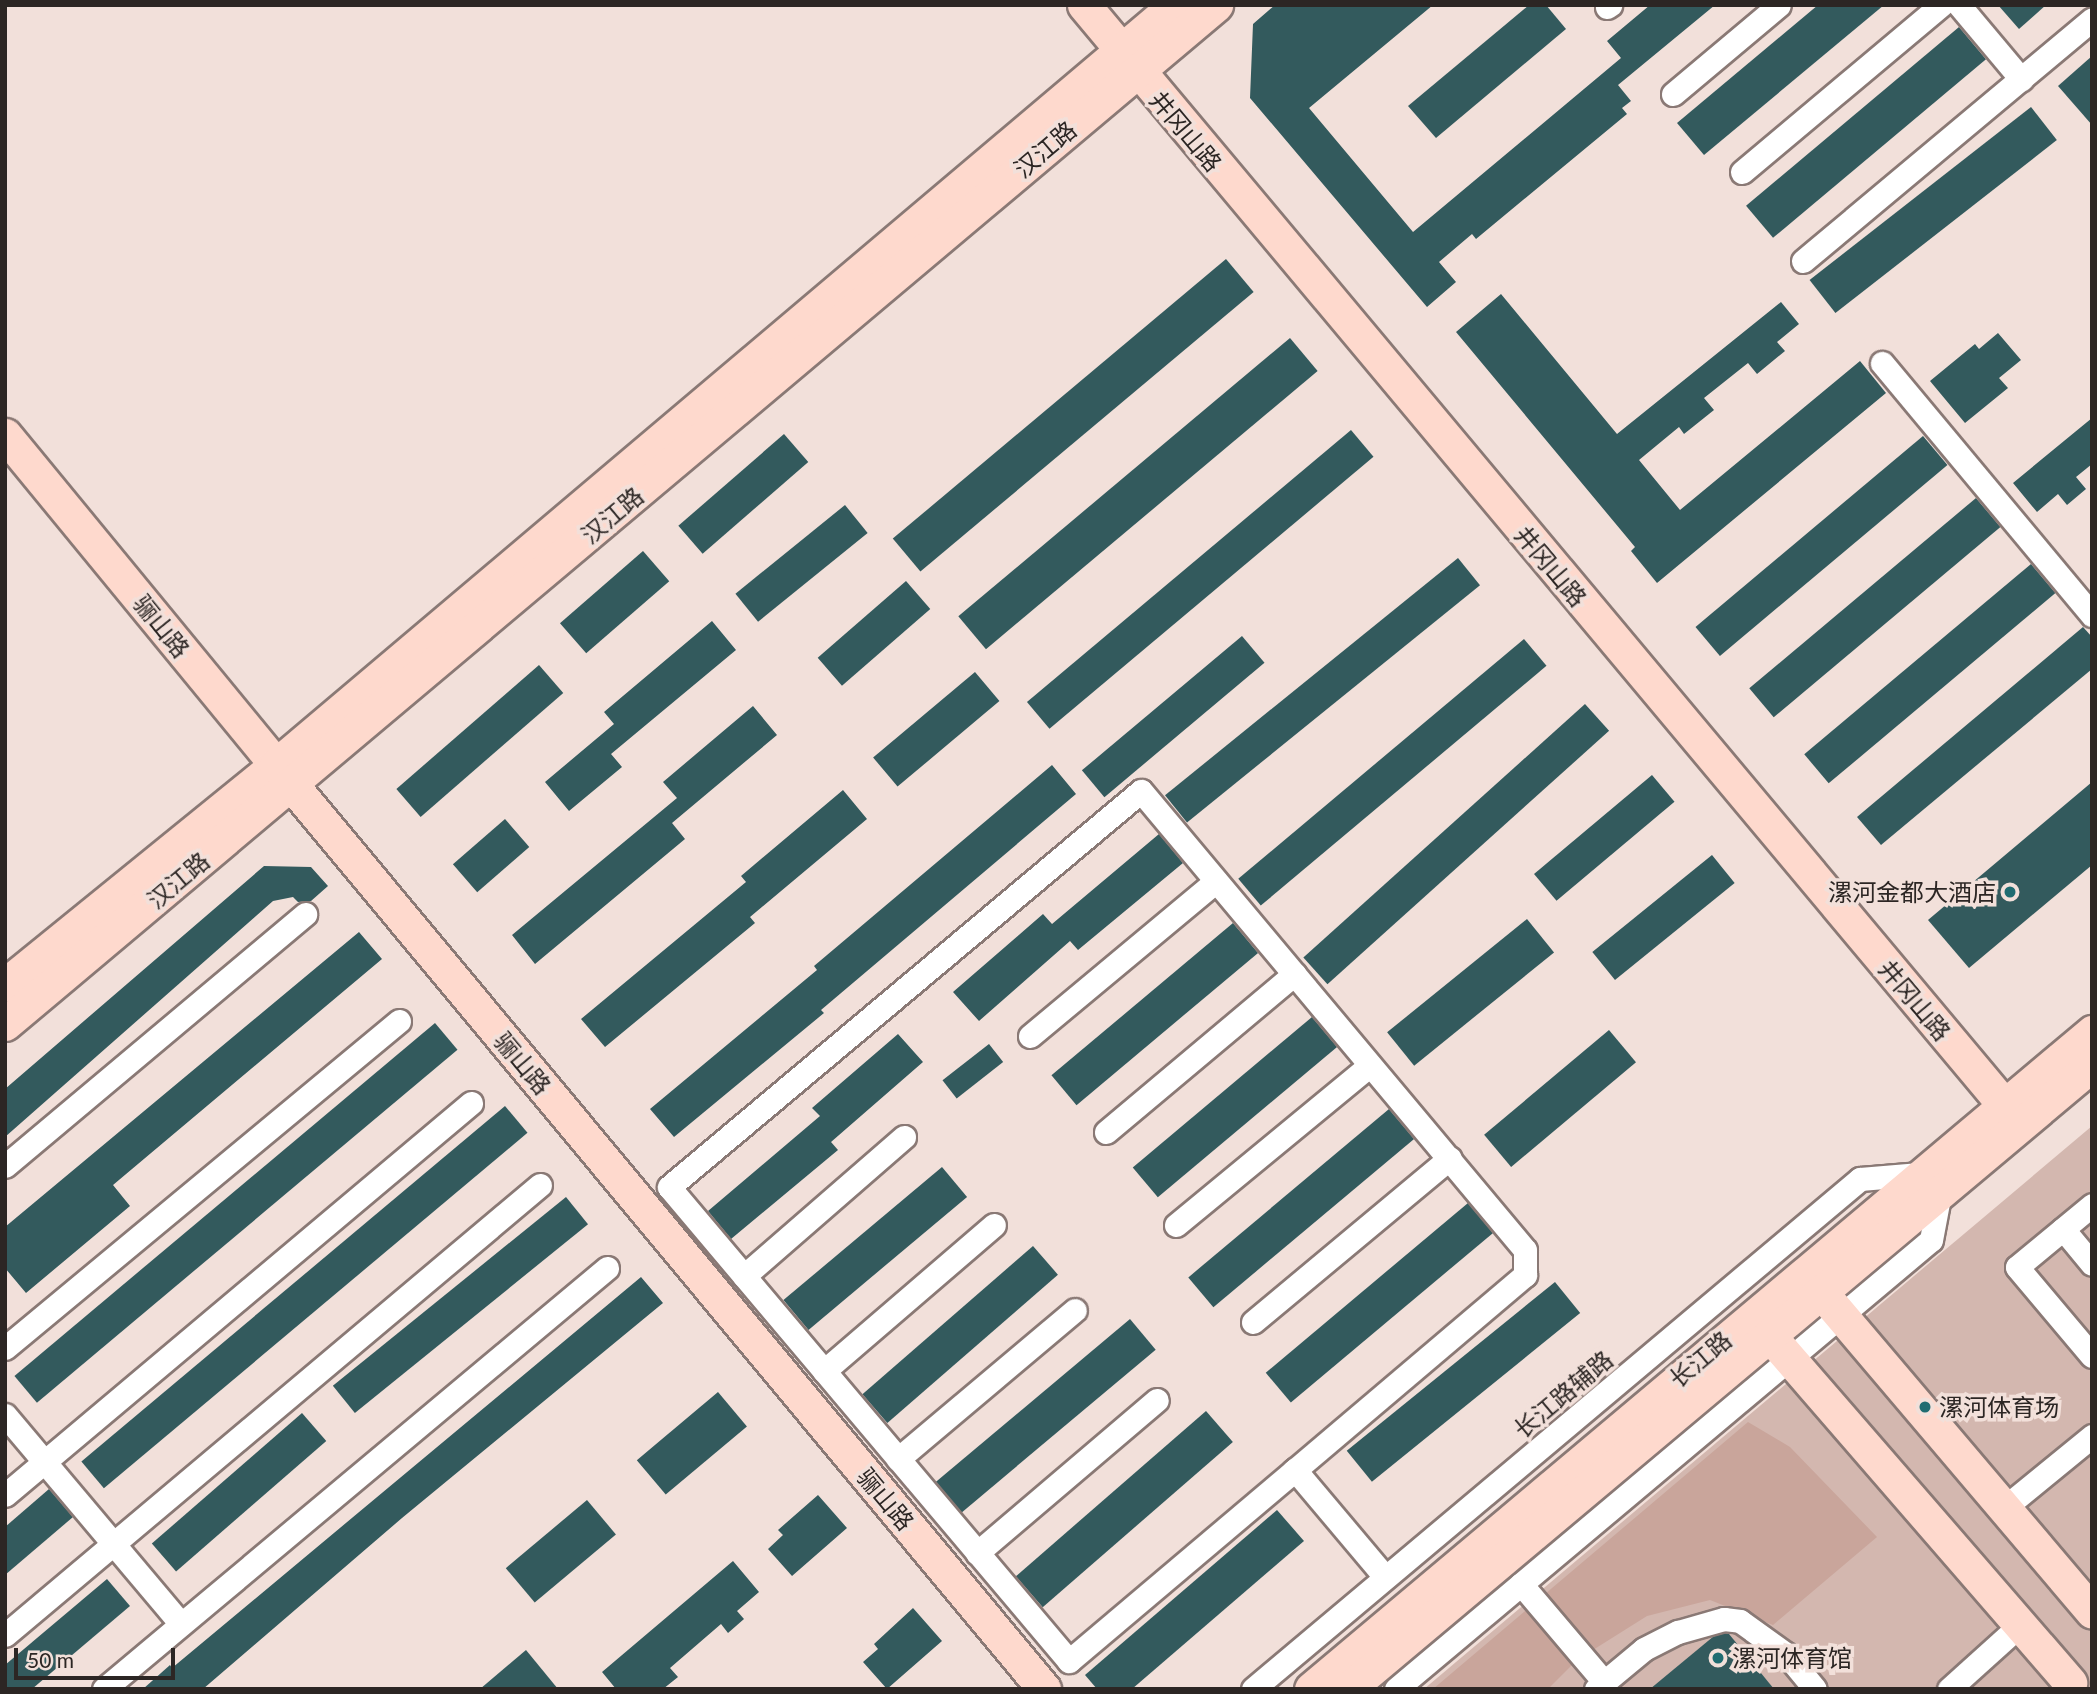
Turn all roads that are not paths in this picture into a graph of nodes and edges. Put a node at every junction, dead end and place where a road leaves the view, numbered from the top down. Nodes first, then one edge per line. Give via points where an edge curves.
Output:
1 (1084, 5) edge
2 (1175, 5) edge
3 (1216, 5) edge
4 (1779, 5) edge
5 (1941, 5) edge
6 (1959, 5) edge
7 (2092, 19) edge
8 (1129, 61) junction
9 (2021, 79) junction
10 (1673, 94) dead end
11 (1742, 172) dead end
12 (1803, 261) dead end
13 (1882, 363) dead end
14 (5, 435) edge
15 (2092, 615) edge
16 (284, 775) junction
17 (1216, 881) junction
18 (305, 914) dead end
19 (1294, 974) junction
20 (5, 985) edge
21 (399, 1021) dead end
22 (5, 1024) edge
23 (2092, 1032) edge
24 (1030, 1036) dead end
25 (1370, 1065) junction
26 (2090, 1070) edge
27 (471, 1103) dead end
28 (2011, 1115) junction
29 (1106, 1132) dead end
30 (904, 1138) dead end
31 (1450, 1158) junction
32 (5, 1166) edge
33 (1930, 1183) junction
34 (540, 1185) dead end
35 (2092, 1205) edge
36 (994, 1225) dead end
37 (1176, 1225) dead end
38 (2063, 1229) junction
39 (2092, 1264) edge
40 (607, 1268) dead end
41 (744, 1276) junction
42 (1831, 1304) junction
43 (1075, 1310) dead end
44 (1253, 1322) dead end
45 (1770, 1337) junction
46 (5, 1348) edge
47 (2092, 1356) edge
48 (824, 1371) junction
49 (1157, 1400) dead end
50 (5, 1415) edge
51 (2092, 1436) edge
52 (898, 1459) junction
53 (45, 1462) junction
54 (1295, 1470) junction
55 (5, 1495) edge
56 (2004, 1508) junction
57 (114, 1544) junction
58 (977, 1553) junction
59 (1385, 1577) junction
60 (1521, 1584) junction
61 (2092, 1611) edge
62 (181, 1624) junction
63 (2020, 1625) junction
64 (5, 1635) edge
65 (2076, 1679) edge
66 (1600, 1685) edge
67 (104, 1689) edge
68 (1044, 1689) edge
69 (1253, 1689) edge
70 (1311, 1689) edge
71 (1348, 1689) edge
72 (1396, 1689) edge
73 (1815, 1689) edge
74 (1949, 1689) edge

1 - 8 street, 井冈山路
2 - 8 street, 汉江路
3 - 8 street, 汉江路
4 - 10 street
5 - 11 street
6 - 9 street
7 - 9 street
8 - 16 street, 汉江路
8 - 28 street, 井冈山路
9 - 12 street
13 - 15 street
14 - 16 street, 骊山路
16 - 20 street, 汉江路
16 - 22 street, 汉江路
16 - 68 street, 骊山路
17 - 19 street
17 - 24 street
17 - 41 street via 1141,790 669,1187
18 - 32 street
19 - 25 street
19 - 29 street
21 - 46 street
23 - 28 street, 长江路
25 - 31 street
25 - 37 street
26 - 28 street, 长江路
27 - 53 street
28 - 33 street, 长江路
30 - 41 street
31 - 44 street
31 - 54 street via 1525,1250 1525,1275
33 - 42 street, 长江路
33 - 45 street, 长江路
33 - 59 street, 长江路辅路 via 1860,1179
34 - 57 street
35 - 38 street
36 - 48 street
38 - 39 street
38 - 47 street via 2017,1267
40 - 62 street
41 - 48 street
42 - 45 street, 长江路
42 - 56 street
43 - 52 street
45 - 60 street
45 - 63 street
45 - 70 street, 长江路
45 - 71 street, 长江路
48 - 52 street
49 - 58 street
50 - 53 street
51 - 56 street
52 - 58 street
53 - 55 street
53 - 57 street
54 - 58 street via 1069,1661
54 - 59 street
56 - 61 street
57 - 62 street
57 - 64 street
59 - 69 street, 长江路辅路
60 - 66 street
60 - 72 street
62 - 67 street
63 - 65 street
63 - 74 street
66 - 73 street via 1644,1649 1678,1632 1724,1619 1740,1621 1786,1654

